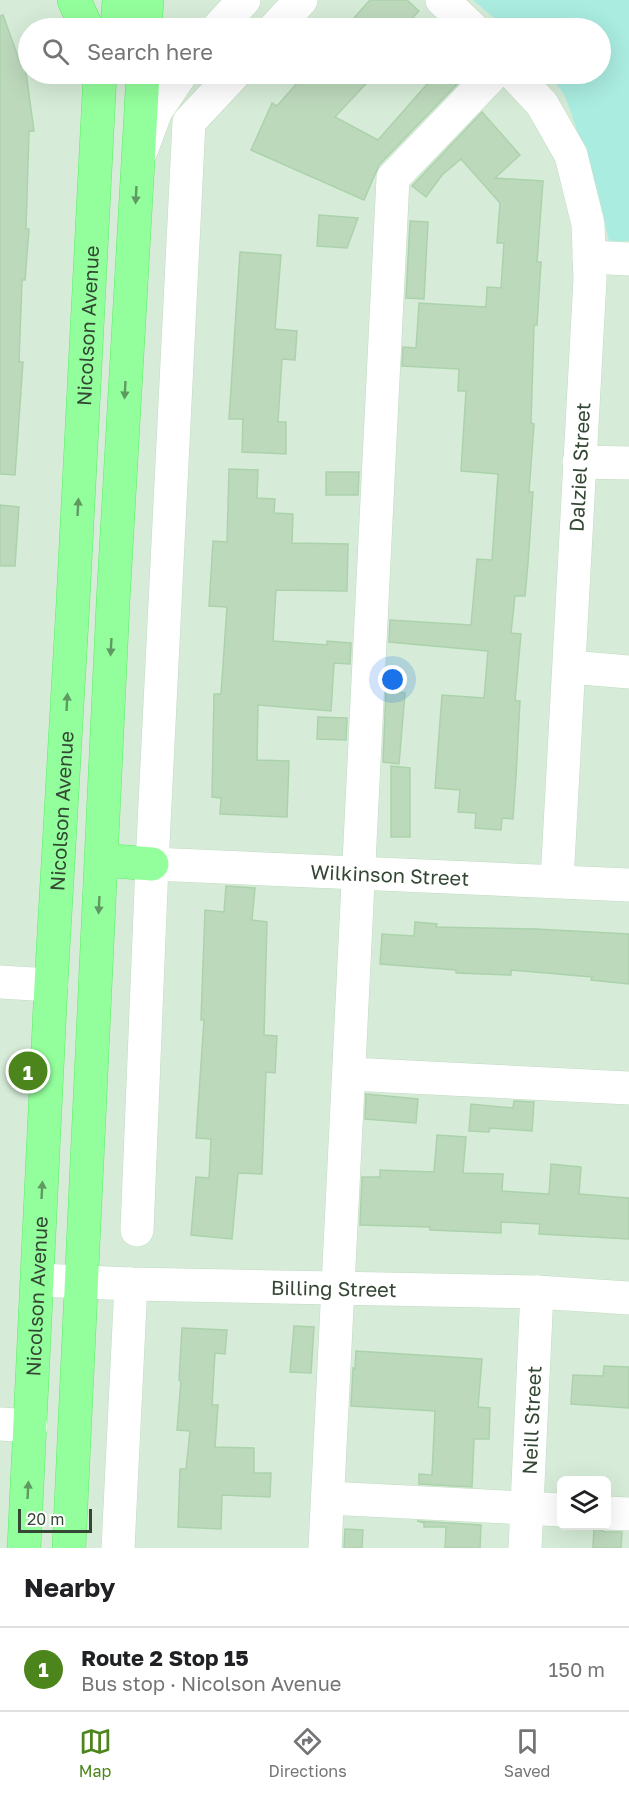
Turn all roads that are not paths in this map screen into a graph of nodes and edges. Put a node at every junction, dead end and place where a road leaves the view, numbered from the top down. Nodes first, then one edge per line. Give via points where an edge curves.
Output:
1 (74, 0) edge
2 (102, 0) edge
3 (119, 0) edge
4 (147, 0) edge
5 (244, 0) edge
6 (301, 0) edge
7 (442, 0) edge
8 (82, 18) edge
9 (101, 18) edge
10 (118, 18) edge
11 (146, 18) edge
12 (227, 18) edge
13 (284, 18) edge
14 (461, 18) edge
15 (99, 84) edge
16 (106, 84) edge
17 (142, 84) edge
18 (174, 84) edge
19 (225, 84) edge
20 (483, 84) edge
21 (523, 84) edge
22 (98, 106) junction
23 (138, 159) junction
24 (589, 258) junction
25 (629, 260) edge
26 (579, 462) junction
27 (629, 463) edge
28 (73, 602) junction
29 (113, 603) junction
30 (570, 667) junction
31 (629, 672) edge
32 (101, 860) junction
33 (152, 864) junction
34 (359, 872) junction
35 (557, 881) junction
36 (629, 885) edge
37 (0, 982) edge
38 (51, 985) junction
39 (350, 1074) junction
40 (629, 1088) edge
41 (137, 1230) dead end
42 (38, 1280) junction
43 (81, 1281) junction
44 (131, 1284) junction
45 (339, 1289) junction
46 (537, 1292) junction
47 (629, 1298) edge
48 (16, 1425) edge
49 (328, 1498) junction
50 (527, 1508) junction
51 (557, 1510) edge
52 (611, 1513) edge
53 (629, 1514) edge
54 (24, 1548) edge
55 (69, 1548) edge
56 (118, 1548) edge
57 (325, 1548) edge
58 (525, 1548) edge

1 - 8 main road
2 - 9 main road
3 - 10 main road
4 - 11 main road
5 - 12 street
6 - 13 street
7 - 14 street
15 - 22 main road, Nicolson Avenue
16 - 22 main road
17 - 23 main road
18 - 23 street via 156,111
19 - 33 street via 189,122
20 - 34 street via 393,178
21 - 24 street, Dalziel Street via 542,104 571,155 588,224
28 -> 22 main road, Nicolson Avenue
23 -> 29 main road
24 - 25 street
24 - 26 street, Dalziel Street
26 - 27 street
26 - 30 street, Dalziel Street
28 - 29 main road
38 -> 28 main road, Nicolson Avenue
29 -> 32 main road
30 - 31 street
30 - 35 street, Dalziel Street
32 - 33 main road
32 -> 43 main road
33 - 34 street, Wilkinson Street
33 - 41 street
34 - 35 street, Wilkinson Street
34 - 39 street
35 - 36 street, Wilkinson Street
37 - 38 street
42 -> 38 main road, Nicolson Avenue
39 - 40 street
39 - 45 street
42 - 43 street, Billing Street
42 - 48 main road, Nicolson Avenue
43 - 44 street, Billing Street
43 - 55 main road
44 - 45 street, Billing Street
44 - 56 street
45 - 46 street, Billing Street
45 - 49 street
46 - 47 street, Billing Street
46 - 50 street, Neill Street
54 -> 48 main road, Nicolson Avenue
49 - 50 street
49 - 57 street
50 - 51 street
50 - 58 street, Neill Street
52 - 53 street

